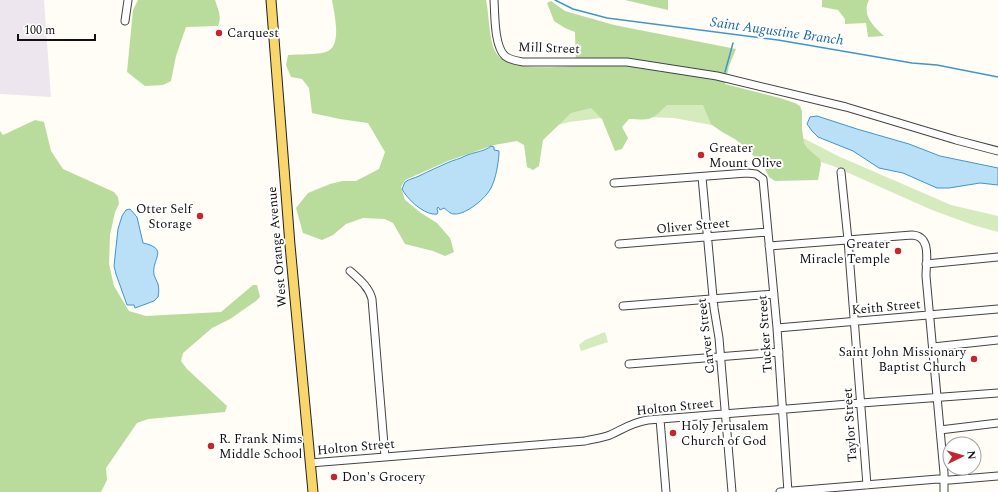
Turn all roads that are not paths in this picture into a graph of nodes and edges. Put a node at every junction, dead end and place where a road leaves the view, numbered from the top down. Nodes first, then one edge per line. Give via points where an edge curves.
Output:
1 (128, 0) edge
2 (271, 0) edge
3 (494, 0) edge
4 (125, 21) dead end
5 (998, 151) edge
6 (842, 172) dead end
7 (702, 177) junction
8 (614, 183) dead end
9 (768, 232) junction
10 (707, 237) junction
11 (848, 240) junction
12 (619, 244) dead end
13 (769, 246) junction
14 (998, 257) edge
15 (926, 264) junction
16 (350, 271) dead end
17 (774, 294) junction
18 (713, 299) junction
19 (623, 306) dead end
20 (998, 309) edge
21 (930, 315) junction
22 (855, 322) junction
23 (777, 328) junction
24 (998, 340) edge
25 (933, 347) junction
26 (778, 352) junction
27 (721, 356) junction
28 (629, 364) dead end
29 (998, 393) edge
30 (937, 397) junction
31 (861, 403) junction
32 (782, 409) junction
33 (726, 413) junction
34 (660, 419) junction
35 (998, 424) edge
36 (940, 430) junction
37 (385, 457) junction
38 (310, 463) junction
39 (998, 476) edge
40 (944, 479) junction
41 (867, 485) junction
42 (313, 492) edge
43 (666, 492) edge
44 (732, 492) edge
45 (785, 492) edge
46 (944, 492) edge

1 - 4 street
2 - 38 main road, West Orange Avenue
3 - 5 street, Mill Street via 500,49 510,59 523,62 627,62 740,81 846,107
6 - 11 street, Taylor Street
7 - 8 street
7 - 9 street, Tucker Street via 747,173 759,175 763,179
7 - 10 street, Carver Street
9 - 10 street, Oliver Street
9 - 13 street, Tucker Street
10 - 12 street, Oliver Street
10 - 18 street, Carver Street
11 - 13 street
11 - 15 street via 919,236 926,245
11 - 22 street, Taylor Street
13 - 17 street, Tucker Street
14 - 15 street
15 - 21 street
16 - 37 street via 363,282 372,299
17 - 18 street
17 - 23 street, Tucker Street
18 - 19 street
18 - 27 street, Carver Street
20 - 21 street, Keith Street
21 - 22 street, Keith Street
21 - 25 street
22 - 23 street, Keith Street
22 - 31 street, Taylor Street
23 - 26 street, Tucker Street
24 - 25 street
25 - 30 street
26 - 27 street
26 - 32 street, Tucker Street
27 - 28 street
27 - 33 street, Carver Street
29 - 30 street, Holton Street
30 - 31 street, Holton Street
30 - 36 street
31 - 32 street, Holton Street
31 - 41 street, Taylor Street
32 - 33 street, Holton Street
32 - 45 street, Tucker Street
33 - 34 street, Holton Street
33 - 44 street, Carver Street
34 - 37 street, Holton Street via 633,423 598,439
34 - 43 street
35 - 36 street
36 - 40 street
37 - 38 street, Holton Street
38 - 42 main road, West Orange Avenue
39 - 40 street
40 - 41 street
40 - 46 street
41 - 45 street

